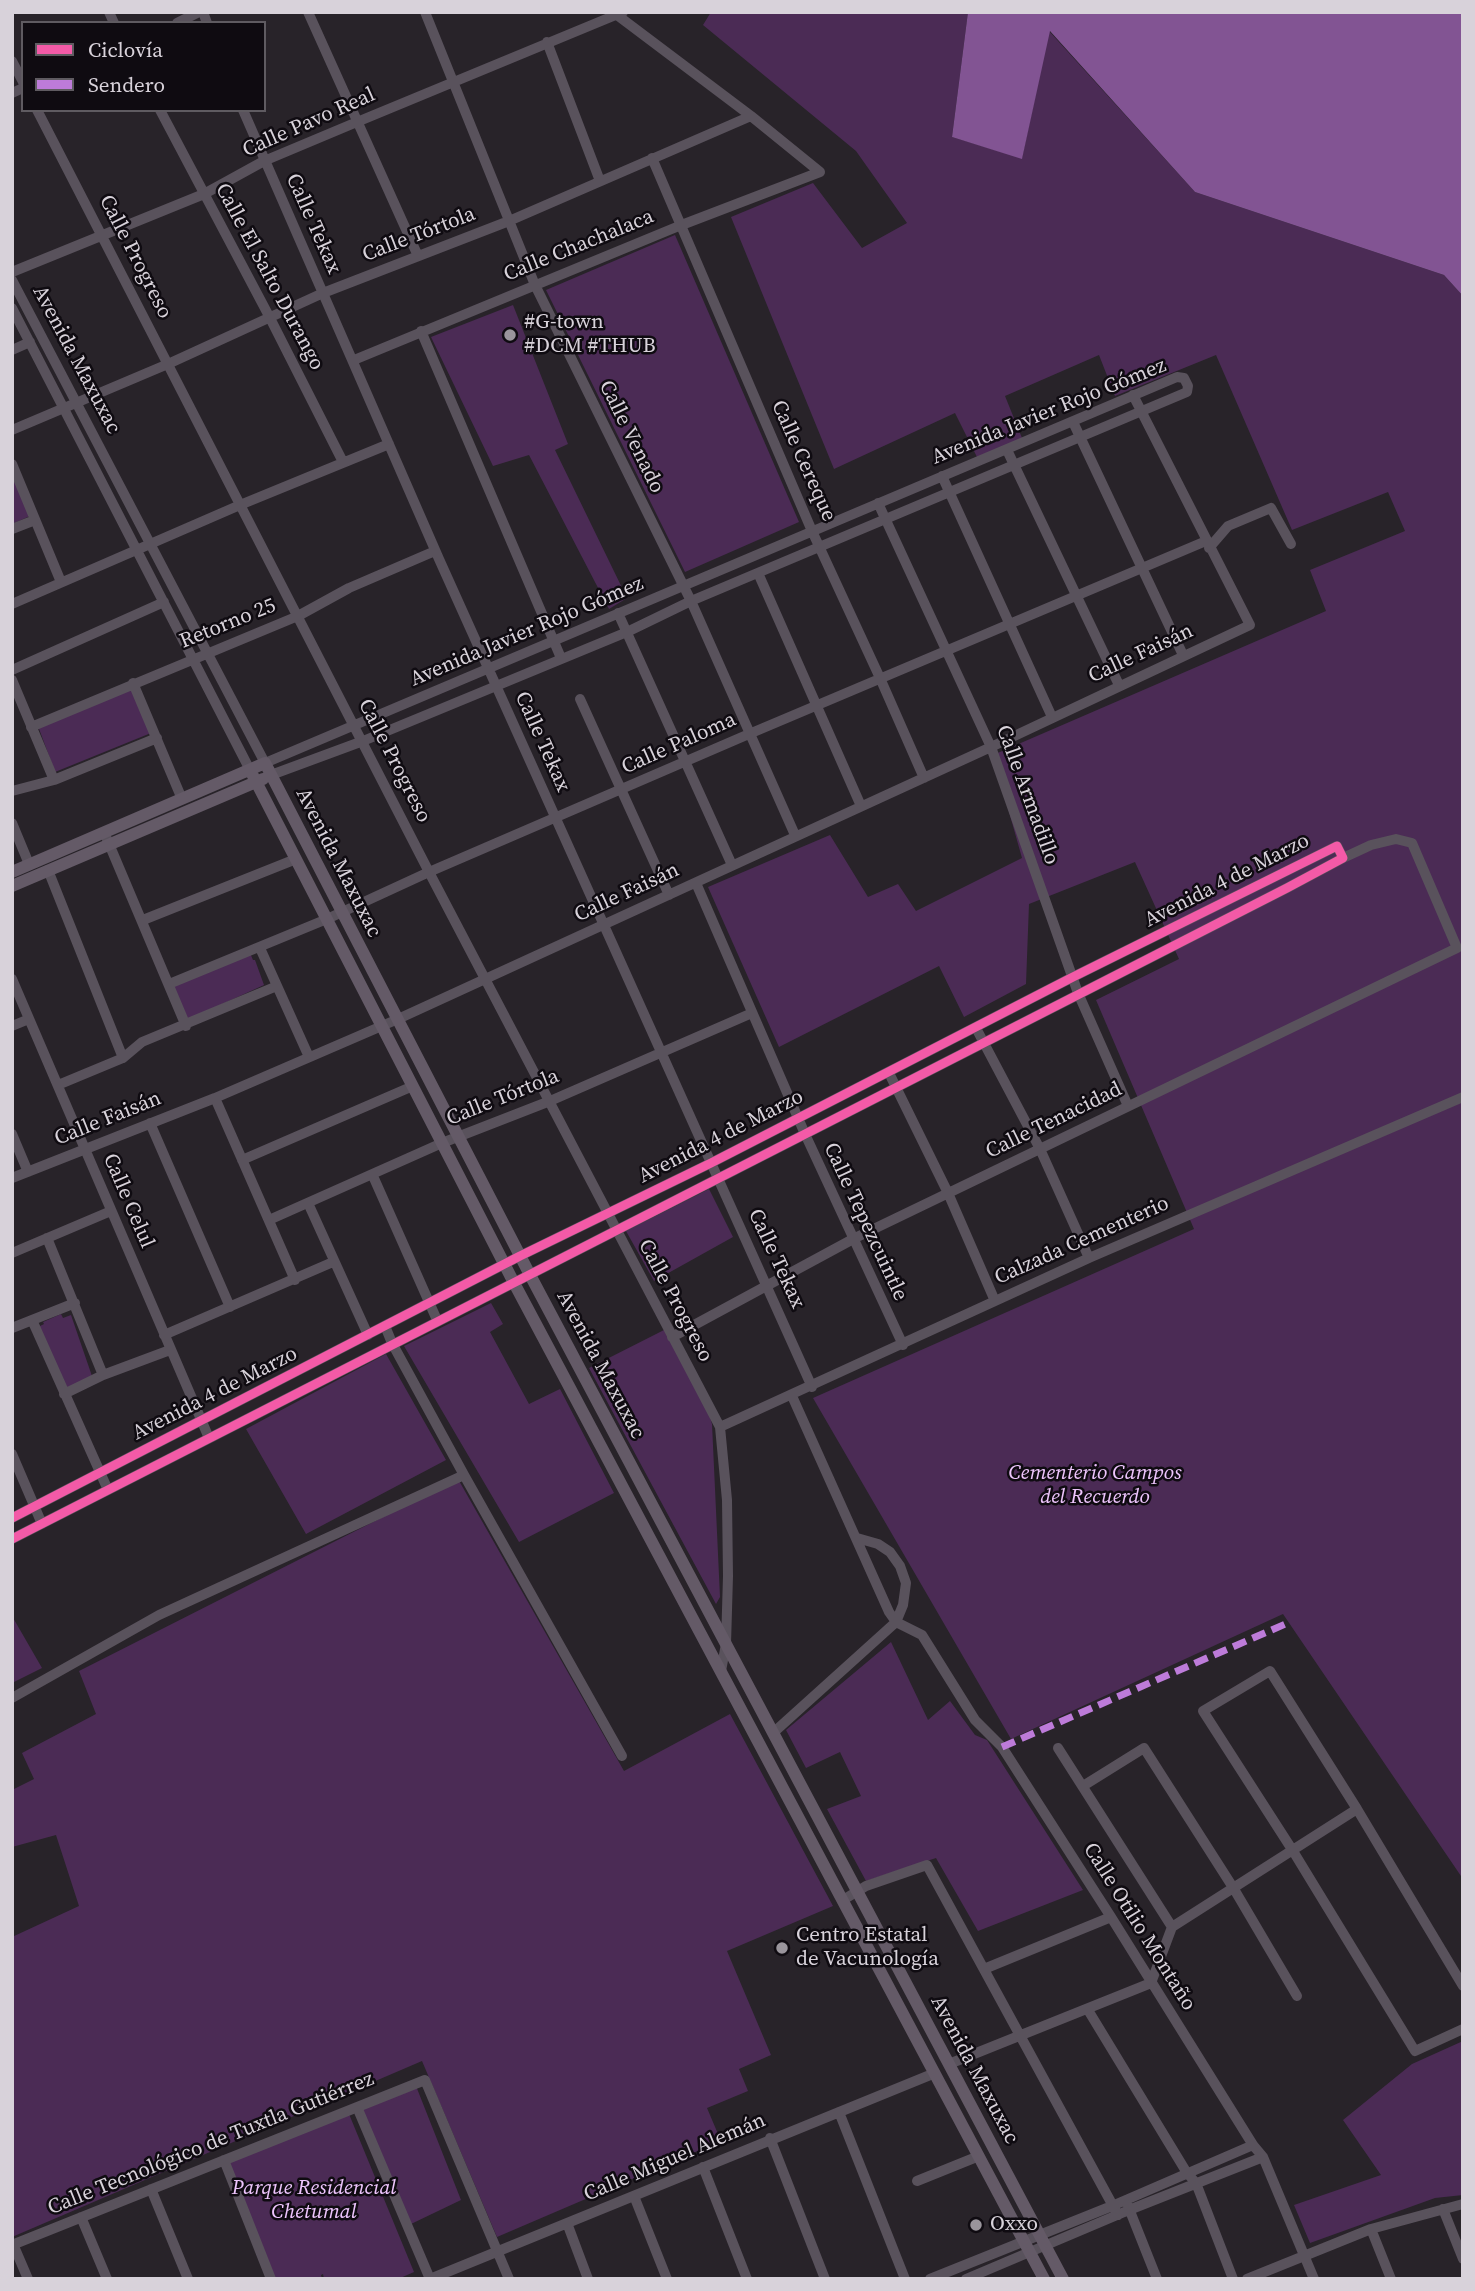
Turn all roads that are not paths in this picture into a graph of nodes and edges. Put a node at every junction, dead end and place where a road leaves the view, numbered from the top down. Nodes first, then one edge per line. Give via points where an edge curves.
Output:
1 (201, 12) edge
2 (309, 12) edge
3 (425, 12) edge
4 (620, 13) edge
5 (181, 21) edge
6 (547, 42) junction
7 (12, 61) edge
8 (21, 78) edge
9 (454, 81) junction
10 (38, 112) edge
11 (161, 112) edge
12 (244, 112) edge
13 (751, 116) junction
14 (357, 122) junction
15 (652, 158) junction
16 (264, 161) junction
17 (600, 181) junction
18 (204, 194) junction
19 (509, 221) junction
20 (679, 226) junction
21 (103, 236) junction
22 (418, 256) junction
23 (12, 272) edge
24 (12, 281) edge
25 (535, 285) junction
26 (323, 293) junction
27 (12, 308) edge
28 (270, 318) junction
29 (421, 331) junction
30 (30, 342) junction
31 (12, 350) edge
32 (354, 360) junction
33 (168, 364) junction
34 (1133, 396) junction
35 (76, 402) junction
36 (64, 408) junction
37 (1141, 412) junction
38 (1073, 422) junction
39 (12, 430) edge
40 (1079, 437) junction
41 (389, 444) junction
42 (1007, 450) junction
43 (344, 463) junction
44 (12, 464) edge
45 (1015, 466) junction
46 (942, 477) junction
47 (950, 493) junction
48 (878, 503) junction
49 (240, 505) junction
50 (35, 520) junction
51 (886, 520) junction
52 (12, 529) edge
53 (812, 531) junction
54 (150, 544) junction
55 (1291, 544) dead end
56 (1207, 545) junction
57 (820, 548) junction
58 (137, 550) junction
59 (435, 551) junction
60 (1141, 569) junction
61 (758, 573) junction
62 (61, 582) junction
63 (682, 586) junction
64 (1077, 596) junction
65 (691, 601) junction
66 (163, 602) junction
67 (12, 604) edge
68 (618, 613) junction
69 (298, 616) junction
70 (1009, 624) junction
71 (627, 632) junction
72 (554, 641) junction
73 (947, 649) junction
74 (207, 653) junction
75 (1183, 655) junction
76 (561, 658) junction
77 (192, 659) junction
78 (488, 669) junction
79 (12, 670) edge
80 (880, 678) junction
81 (12, 680) edge
82 (133, 683) junction
83 (1119, 685) junction
84 (496, 686) junction
85 (580, 699) dead end
86 (817, 706) junction
87 (1052, 717) junction
88 (242, 719) junction
89 (355, 726) junction
90 (31, 727) junction
91 (228, 727) junction
92 (749, 734) junction
93 (157, 738) junction
94 (363, 741) junction
95 (991, 747) junction
96 (685, 762) junction
97 (268, 769) junction
98 (253, 776) junction
99 (924, 778) junction
100 (54, 780) junction
101 (622, 790) junction
102 (12, 791) edge
103 (182, 799) junction
104 (862, 806) junction
105 (290, 812) junction
106 (555, 818) junction
107 (276, 820) junction
108 (12, 824) edge
109 (796, 835) junction
110 (106, 839) junction
111 (1343, 858) junction
112 (296, 859) junction
113 (29, 864) junction
114 (732, 865) junction
115 (48, 870) junction
116 (12, 872) edge
117 (429, 872) junction
118 (1278, 875) junction
119 (696, 883) junction
120 (12, 886) edge
121 (1287, 888) junction
122 (669, 895) junction
123 (1220, 904) junction
124 (342, 911) junction
125 (1228, 918) junction
126 (327, 919) junction
127 (143, 920) junction
128 (604, 925) junction
129 (1156, 936) junction
130 (260, 947) junction
131 (1164, 949) junction
132 (485, 978) junction
133 (1073, 978) junction
134 (12, 979) edge
135 (169, 984) junction
136 (277, 986) junction
137 (1078, 993) junction
138 (752, 1013) junction
139 (29, 1019) junction
140 (398, 1019) junction
141 (381, 1025) junction
142 (12, 1026) edge
143 (186, 1026) junction
144 (976, 1028) junction
145 (985, 1043) junction
146 (661, 1053) junction
147 (309, 1056) junction
148 (123, 1058) junction
149 (889, 1073) junction
150 (58, 1085) junction
151 (413, 1086) junction
152 (897, 1088) junction
153 (1463, 1097) edge
154 (215, 1098) junction
155 (550, 1101) junction
156 (1128, 1106) junction
157 (798, 1118) junction
158 (150, 1122) junction
159 (12, 1134) edge
160 (805, 1134) junction
161 (458, 1136) junction
162 (442, 1143) junction
163 (85, 1149) junction
164 (1040, 1149) junction
165 (242, 1160) junction
166 (711, 1163) junction
167 (28, 1172) junction
168 (373, 1176) junction
169 (12, 1178) edge
170 (718, 1179) junction
171 (948, 1194) junction
172 (308, 1203) junction
173 (111, 1211) junction
174 (607, 1213) junction
175 (269, 1220) junction
176 (616, 1230) junction
177 (47, 1238) junction
178 (855, 1238) junction
179 (12, 1254) edge
180 (520, 1256) junction
181 (1089, 1258) junction
182 (333, 1262) junction
183 (505, 1264) junction
184 (530, 1273) junction
185 (295, 1280) junction
186 (513, 1281) junction
187 (767, 1286) junction
188 (995, 1301) junction
189 (75, 1303) junction
190 (429, 1303) junction
191 (230, 1307) junction
192 (32, 1320) junction
193 (437, 1321) junction
194 (385, 1326) junction
195 (12, 1328) edge
196 (164, 1335) junction
197 (368, 1335) junction
198 (672, 1337) junction
199 (392, 1343) junction
200 (903, 1345) junction
201 (170, 1350) junction
202 (103, 1375) junction
203 (812, 1387) junction
204 (64, 1394) junction
205 (792, 1396) junction
206 (201, 1421) junction
207 (720, 1427) junction
208 (209, 1438) junction
209 (12, 1454) edge
210 (100, 1473) junction
211 (464, 1475) junction
212 (108, 1490) junction
213 (35, 1507) junction
214 (12, 1518) edge
215 (42, 1524) junction
216 (857, 1538) junction
217 (12, 1539) edge
218 (896, 1622) junction
219 (726, 1644) junction
220 (721, 1671) junction
221 (12, 1698) edge
222 (774, 1733) junction
223 (1058, 1748) dead end
224 (622, 1756) dead end
225 (1083, 1786) junction
226 (1357, 1809) junction
227 (1293, 1851) junction
228 (1234, 1889) junction
229 (857, 1891) junction
230 (843, 1900) junction
231 (1111, 1917) junction
232 (1172, 1927) junction
233 (984, 1969) junction
234 (1151, 1983) junction
235 (1463, 1986) edge
236 (1297, 1996) dead end
237 (1088, 2010) junction
238 (1463, 2029) edge
239 (1019, 2037) junction
240 (949, 2064) junction
241 (935, 2073) junction
242 (357, 2107) junction
243 (839, 2112) junction
244 (770, 2138) junction
245 (1252, 2145) junction
246 (979, 2156) junction
247 (1263, 2157) junction
248 (224, 2160) junction
249 (703, 2167) junction
250 (1187, 2173) junction
251 (918, 2181) dead end
252 (1196, 2183) junction
253 (151, 2189) junction
254 (634, 2196) junction
255 (1125, 2199) junction
256 (1463, 2204) edge
257 (1443, 2209) junction
258 (1115, 2210) junction
259 (1129, 2210) junction
260 (81, 2217) junction
261 (567, 2223) junction
262 (1371, 2229) junction
263 (1039, 2234) junction
264 (12, 2245) edge
265 (1027, 2246) junction
266 (1045, 2246) junction
267 (497, 2250) junction
268 (1305, 2254) junction
269 (1463, 2259) edge
270 (976, 2260) junction
271 (983, 2276) edge
272 (28, 2279) edge
273 (107, 2279) edge
274 (188, 2279) edge
275 (271, 2279) edge
276 (430, 2279) edge
277 (509, 2279) edge
278 (588, 2279) edge
279 (667, 2279) edge
280 (747, 2279) edge
281 (825, 2279) edge
282 (905, 2279) edge
283 (930, 2279) edge
284 (966, 2279) edge
285 (1044, 2279) edge
286 (1063, 2279) edge
287 (1157, 2279) edge
288 (1233, 2279) edge
289 (1247, 2279) edge
290 (1314, 2279) edge
291 (1391, 2279) edge

1 - 5 street
2 - 14 street
3 - 9 street, Calle Venado
4 - 6 street, Calle Pavo Real
4 - 13 street
6 - 9 street, Calle Pavo Real
6 - 17 street
7 - 8 street
9 - 14 street, Calle Pavo Real
9 - 19 street, Calle Venado
10 - 21 street, Calle Progreso
11 - 18 street, Calle El Salto Durango
12 - 16 street, Calle Tekax
13 - 15 street, Calle Tórtola
13 - 20 street, Calle Chachalaca via 820,172
14 - 16 street, Calle Pavo Real
14 - 22 street
15 - 17 street, Calle Tórtola
15 - 20 street, Calle Cereque
16 - 18 street, Calle Pavo Real
16 - 26 street, Calle Tekax
17 - 19 street, Calle Tórtola
18 - 21 street, Calle Pavo Real
18 - 28 street, Calle El Salto Durango
19 - 22 street, Calle Tórtola
19 - 25 street, Calle Venado
20 - 25 street, Calle Chachalaca
20 - 53 street, Calle Cereque
21 - 23 street, Calle Pavo Real
21 - 33 street, Calle Progreso
22 - 26 street, Calle Tórtola
24 - 35 street, Avenida Maxuxac
25 - 29 street, Calle Chachalaca
25 - 63 street, Calle Venado
26 - 28 street, Calle Tórtola
26 - 32 street, Calle Tekax
27 - 30 street, Avenida Maxuxac
28 - 33 street, Calle Tórtola
28 - 43 street, Calle El Salto Durango
29 - 32 street, Calle Chachalaca
29 - 72 street
30 - 31 street
30 - 36 street, Avenida Maxuxac
32 - 41 street, Calle Tekax
33 - 35 street, Calle Tórtola
33 - 49 street, Calle Progreso
34 - 37 street
34 - 37 street, Avenida Javier Rojo Gómez via 1177,377 1184,378 1188,386 1187,392
34 - 38 street, Avenida Javier Rojo Gómez
35 - 36 street, Calle Tórtola
35 - 54 street, Avenida Maxuxac
36 - 39 street, Calle Tórtola
36 - 58 street, Avenida Maxuxac
37 - 40 street, Avenida Javier Rojo Gómez
37 - 56 street
38 - 40 street
38 - 42 street, Avenida Javier Rojo Gómez
40 - 45 street, Avenida Javier Rojo Gómez
40 - 60 street
41 - 43 street
41 - 59 street, Calle Tekax
42 - 45 street
42 - 46 street, Avenida Javier Rojo Gómez
43 - 49 street
44 - 50 street
45 - 47 street, Avenida Javier Rojo Gómez
45 - 64 street
46 - 47 street
46 - 48 street, Avenida Javier Rojo Gómez
47 - 51 street, Avenida Javier Rojo Gómez
47 - 70 street
48 - 51 street, Calle Armadillo
48 - 53 street, Avenida Javier Rojo Gómez
49 - 54 street
49 - 69 street, Calle Progreso
50 - 52 street
50 - 62 street
51 - 57 street, Avenida Javier Rojo Gómez
51 - 73 street, Calle Armadillo
53 - 57 street, Calle Cereque
53 - 63 street, Avenida Javier Rojo Gómez
54 - 58 street
54 - 74 street, Avenida Maxuxac
55 - 56 street via 1270,508 1228,526
56 - 60 street, Calle Paloma
56 - 75 street, Calle Faisán via 1250,625
57 - 61 street, Avenida Javier Rojo Gómez
57 - 80 street, Calle Cereque
58 - 62 street
58 - 66 street, Avenida Maxuxac
59 - 69 street, Retorno 25
59 - 78 street, Calle Tekax
60 - 64 street, Calle Paloma
60 - 75 street
61 - 65 street, Avenida Javier Rojo Gómez
61 - 86 street
62 - 67 street
63 - 65 street, Calle Venado
63 - 68 street, Avenida Javier Rojo Gómez
64 - 70 street, Calle Paloma
64 - 83 street
65 - 71 street, Avenida Javier Rojo Gómez
65 - 92 street, Calle Venado
66 - 77 street, Avenida Maxuxac
66 - 79 street
68 - 71 street
68 - 72 street, Avenida Javier Rojo Gómez
69 - 74 street, Retorno 25
69 - 89 street, Calle Progreso
70 - 73 street, Calle Paloma
70 - 87 street
71 - 76 street, Avenida Javier Rojo Gómez
71 - 96 street
72 - 76 street
72 - 78 street, Avenida Javier Rojo Gómez
73 - 80 street, Calle Paloma
73 - 95 street, Calle Armadillo
74 - 77 street, Retorno 25
74 - 88 street, Avenida Maxuxac
75 - 83 street, Calle Faisán
76 - 84 street, Avenida Javier Rojo Gómez
77 - 82 street, Retorno 25
77 - 91 street, Avenida Maxuxac
78 - 84 street, Calle Tekax
78 - 89 street, Avenida Javier Rojo Gómez
80 - 86 street, Calle Paloma
80 - 99 street, Calle Cereque
81 - 90 street
82 - 90 street, Retorno 25
82 - 93 street
83 - 87 street, Calle Faisán
84 - 94 street, Avenida Javier Rojo Gómez
84 - 106 street, Calle Tekax
85 - 101 street
86 - 92 street, Calle Paloma
86 - 104 street
87 - 95 street, Calle Faisán
88 - 91 street
88 - 97 street, Avenida Maxuxac
89 - 94 street, Calle Progreso
89 - 97 street, Avenida Javier Rojo Gómez
90 - 100 street
91 - 98 street, Avenida Maxuxac
92 - 96 street, Calle Paloma
92 - 109 street, Calle Venado
93 - 100 street
93 - 103 street
94 - 97 street, Avenida Javier Rojo Gómez
94 - 117 street, Calle Progreso
95 - 99 street, Calle Faisán
95 - 133 street, Calle Armadillo
96 - 101 street, Calle Paloma
96 - 114 street
97 - 98 main road, Avenida Javier Rojo Gómez
97 - 105 main road, Avenida Maxuxac
98 - 103 main road, Avenida Javier Rojo Gómez
98 - 107 main road, Avenida Maxuxac
98 - 110 main road, Avenida Javier Rojo Gómez
99 - 104 street, Calle Faisán
100 - 102 street
101 - 106 street, Calle Paloma
101 - 122 street
103 - 110 main road, Avenida Javier Rojo Gómez
104 - 109 street, Calle Faisán
105 - 107 main road
105 - 124 main road, Avenida Maxuxac
106 - 117 street, Calle Paloma
106 - 128 street, Calle Tekax
107 - 112 main road, Avenida Maxuxac
108 - 113 street
109 - 114 street, Calle Faisán
110 - 113 main road, Avenida Javier Rojo Gómez
110 - 115 main road, Avenida Javier Rojo Gómez
110 - 127 street
111 - 118 street, Avenida 4 de Marzo via 1337,846
111 - 121 street, Avenida 4 de Marzo
111 - 156 street, Calle Tenacidad via 1396,839 1412,843 1457,947
112 - 126 main road, Avenida Maxuxac
112 - 127 street
113 - 116 main road, Avenida Javier Rojo Gómez
114 - 119 street, Calle Faisán
115 - 120 main road, Avenida Javier Rojo Gómez
115 - 148 street
117 - 124 street, Calle Paloma
117 - 132 street, Calle Progreso
118 - 121 street
118 - 123 street, Avenida 4 de Marzo
119 - 122 street, Calle Faisán
119 - 138 street, Calle Tepezcuintle
121 - 125 street, Avenida 4 de Marzo
122 - 128 street, Calle Faisán
123 - 125 street
123 - 129 street, Avenida 4 de Marzo
124 - 126 street, Calle Paloma
124 - 140 main road, Avenida Maxuxac
125 - 131 street, Avenida 4 de Marzo
126 - 130 street, Calle Paloma
126 - 141 main road, Avenida Maxuxac
127 - 135 street
128 - 132 street, Calle Faisán
128 - 146 street, Calle Tekax
129 - 131 street
129 - 133 street, Avenida 4 de Marzo
130 - 135 street, Calle Paloma
130 - 136 street
131 - 137 street, Avenida 4 de Marzo
132 - 140 street, Calle Faisán
132 - 155 street, Calle Progreso
133 - 137 street, Calle Armadillo
133 - 144 street, Avenida 4 de Marzo
134 - 139 street, Calle Celul
135 - 143 street
136 - 143 street
136 - 147 street
137 - 145 street, Avenida 4 de Marzo
137 - 156 street, Calle Armadillo
138 - 146 street, Calle Tórtola
138 - 157 street, Calle Tepezcuintle
139 - 142 street
139 - 150 street, Calle Celul
140 - 141 street, Calle Faisán
140 - 161 main road, Avenida Maxuxac
141 - 147 street, Calle Faisán
141 - 151 main road, Avenida Maxuxac
143 - 148 street via 142,1042
144 - 145 street
144 - 149 street, Avenida 4 de Marzo
145 - 152 street, Avenida 4 de Marzo
145 - 164 street
146 - 155 street, Calle Tórtola
146 - 166 street, Calle Tekax
147 - 154 street, Calle Faisán
148 - 150 street
149 - 152 street
149 - 157 street, Avenida 4 de Marzo
150 - 163 street, Calle Celul
151 - 162 main road, Avenida Maxuxac
151 - 165 street
152 - 160 street, Avenida 4 de Marzo
152 - 171 street
153 - 181 street, Calzada Cementerio
154 - 158 street, Calle Faisán
154 - 165 street
155 - 161 street, Calle Tórtola
155 - 174 street, Calle Progreso
156 - 164 street, Calle Tenacidad
157 - 160 street, Calle Tepezcuintle
157 - 166 street, Avenida 4 de Marzo
158 - 163 street, Calle Faisán
158 - 191 street
159 - 167 street
160 - 170 street, Avenida 4 de Marzo
160 - 178 street, Calle Tepezcuintle
161 - 162 street, Calle Tórtola
161 - 180 main road, Avenida Maxuxac
162 - 168 street, Calle Tórtola
162 - 183 main road, Avenida Maxuxac
163 - 167 street, Calle Faisán
163 - 173 street, Calle Celul
164 - 171 street, Calle Tenacidad
164 - 181 street
165 - 175 street
166 - 170 street, Calle Tekax
166 - 174 street, Avenida 4 de Marzo
167 - 169 street, Calle Faisán
168 - 172 street, Calle Tórtola
168 - 190 street
170 - 176 street, Avenida 4 de Marzo
170 - 187 street, Calle Tekax
171 - 178 street, Calle Tenacidad
171 - 188 street
172 - 175 street, Calle Tórtola
172 - 182 street
173 - 177 street
173 - 196 street, Calle Celul
174 - 176 street, Calle Progreso
174 - 180 street, Avenida 4 de Marzo
175 - 185 street
176 - 184 street, Avenida 4 de Marzo
176 - 198 street, Calle Progreso
177 - 179 street
177 - 189 street
178 - 187 street, Calle Tenacidad
178 - 200 street, Calle Tepezcuintle
180 - 183 street, Avenida 4 de Marzo
180 - 184 main road, Avenida Maxuxac
181 - 188 street, Calzada Cementerio
182 - 185 street
182 - 197 street
183 - 186 main road, Avenida Maxuxac
183 - 190 street, Avenida 4 de Marzo
184 - 186 street, Avenida 4 de Marzo
184 - 219 main road, Avenida Maxuxac
185 - 191 street
186 - 193 street, Avenida 4 de Marzo
186 - 220 main road, Avenida Maxuxac
187 - 198 street, Calle Tenacidad
187 - 203 street, Calle Tekax
188 - 200 street, Calzada Cementerio
189 - 192 street
189 - 202 street
190 - 193 street
190 - 194 street, Avenida 4 de Marzo
191 - 196 street
192 - 195 street
192 - 204 street
193 - 199 street, Avenida 4 de Marzo
194 - 197 street, Avenida 4 de Marzo
194 - 199 street
196 - 201 street, Calle Celul
197 - 206 street, Avenida 4 de Marzo
198 - 207 street, Calle Progreso
199 - 208 street, Avenida 4 de Marzo
199 - 211 street
200 - 203 street, Calzada Cementerio
201 - 202 street
201 - 206 street, Calle Celul
202 - 204 street
203 - 205 street, Calzada Cementerio
204 - 210 street
205 - 207 street, Calzada Cementerio
205 - 216 street
206 - 208 street, Calle Celul
206 - 210 street, Avenida 4 de Marzo
207 - 219 street via 727,1513
208 - 212 street, Avenida 4 de Marzo
209 - 213 street
210 - 212 street
210 - 213 street, Avenida 4 de Marzo
211 - 221 street via 159,1615
211 - 224 street
212 - 215 street, Avenida 4 de Marzo
213 - 214 street, Avenida 4 de Marzo
213 - 215 street
215 - 217 street, Avenida 4 de Marzo
216 - 218 street
216 - 218 street via 878,1544 900,1566 906,1583
218 - 222 street
218 - 231 street, Calle Otilio Montaño via 922,1635 975,1720 1002,1747
219 - 220 street
219 - 222 main road, Avenida Maxuxac
220 - 230 main road, Avenida Maxuxac
222 - 229 main road, Avenida Maxuxac
223 - 225 street
225 - 228 street via 1144,1748
225 - 232 street
226 - 227 street
226 - 227 street via 1270,1671 1203,1711
226 - 235 street
227 - 228 street
227 - 238 street via 1415,2051
228 - 232 street
228 - 236 street
229 - 230 street
229 - 233 street via 927,1865
229 - 240 main road, Avenida Maxuxac
230 - 241 main road, Avenida Maxuxac
231 - 233 street
231 - 234 street, Calle Otilio Montaño
232 - 234 street
233 - 239 street
234 - 237 street
234 - 245 street, Calle Otilio Montaño
237 - 239 street
237 - 250 street
239 - 240 street
239 - 258 street
240 - 263 main road, Avenida Maxuxac
241 - 243 street, Calle Miguel Alemán
241 - 246 main road, Avenida Maxuxac
242 - 248 street, Calle Tecnológico de Tuxtla Gutiérrez
242 - 267 street, Calle Tecnológico de Tuxtla Gutiérrez via 425,2080
242 - 276 street
243 - 244 street, Calle Miguel Alemán
243 - 282 street
244 - 249 street, Calle Miguel Alemán
244 - 281 street
245 - 247 street, Calle Otilio Montaño
245 - 250 street
246 - 251 street
246 - 265 main road, Avenida Maxuxac
247 - 252 street
247 - 268 street, Calle Otilio Montaño
248 - 253 street, Calle Tecnológico de Tuxtla Gutiérrez
248 - 275 street
249 - 254 street, Calle Miguel Alemán
249 - 280 street
250 - 252 street
250 - 255 street
252 - 259 street
252 - 288 street
253 - 260 street, Calle Tecnológico de Tuxtla Gutiérrez
253 - 274 street
254 - 261 street, Calle Miguel Alemán
254 - 279 street
255 - 258 street
255 - 259 street
256 - 257 street
257 - 262 street
257 - 269 street
258 - 259 street
258 - 263 street
258 - 266 street
259 - 287 street
260 - 264 street, Calle Tecnológico de Tuxtla Gutiérrez
260 - 273 street
261 - 267 street, Calle Miguel Alemán
261 - 278 street
262 - 268 street
262 - 291 street
263 - 265 street
263 - 266 main road, Avenida Maxuxac
264 - 272 street
265 - 266 street
265 - 270 street
265 - 271 street
265 - 285 main road, Avenida Maxuxac
266 - 286 main road, Avenida Maxuxac
267 - 276 street, Calle Miguel Alemán
267 - 277 street
268 - 289 street
268 - 290 street, Calle Otilio Montaño
270 - 271 street
270 - 283 street
271 - 284 street

